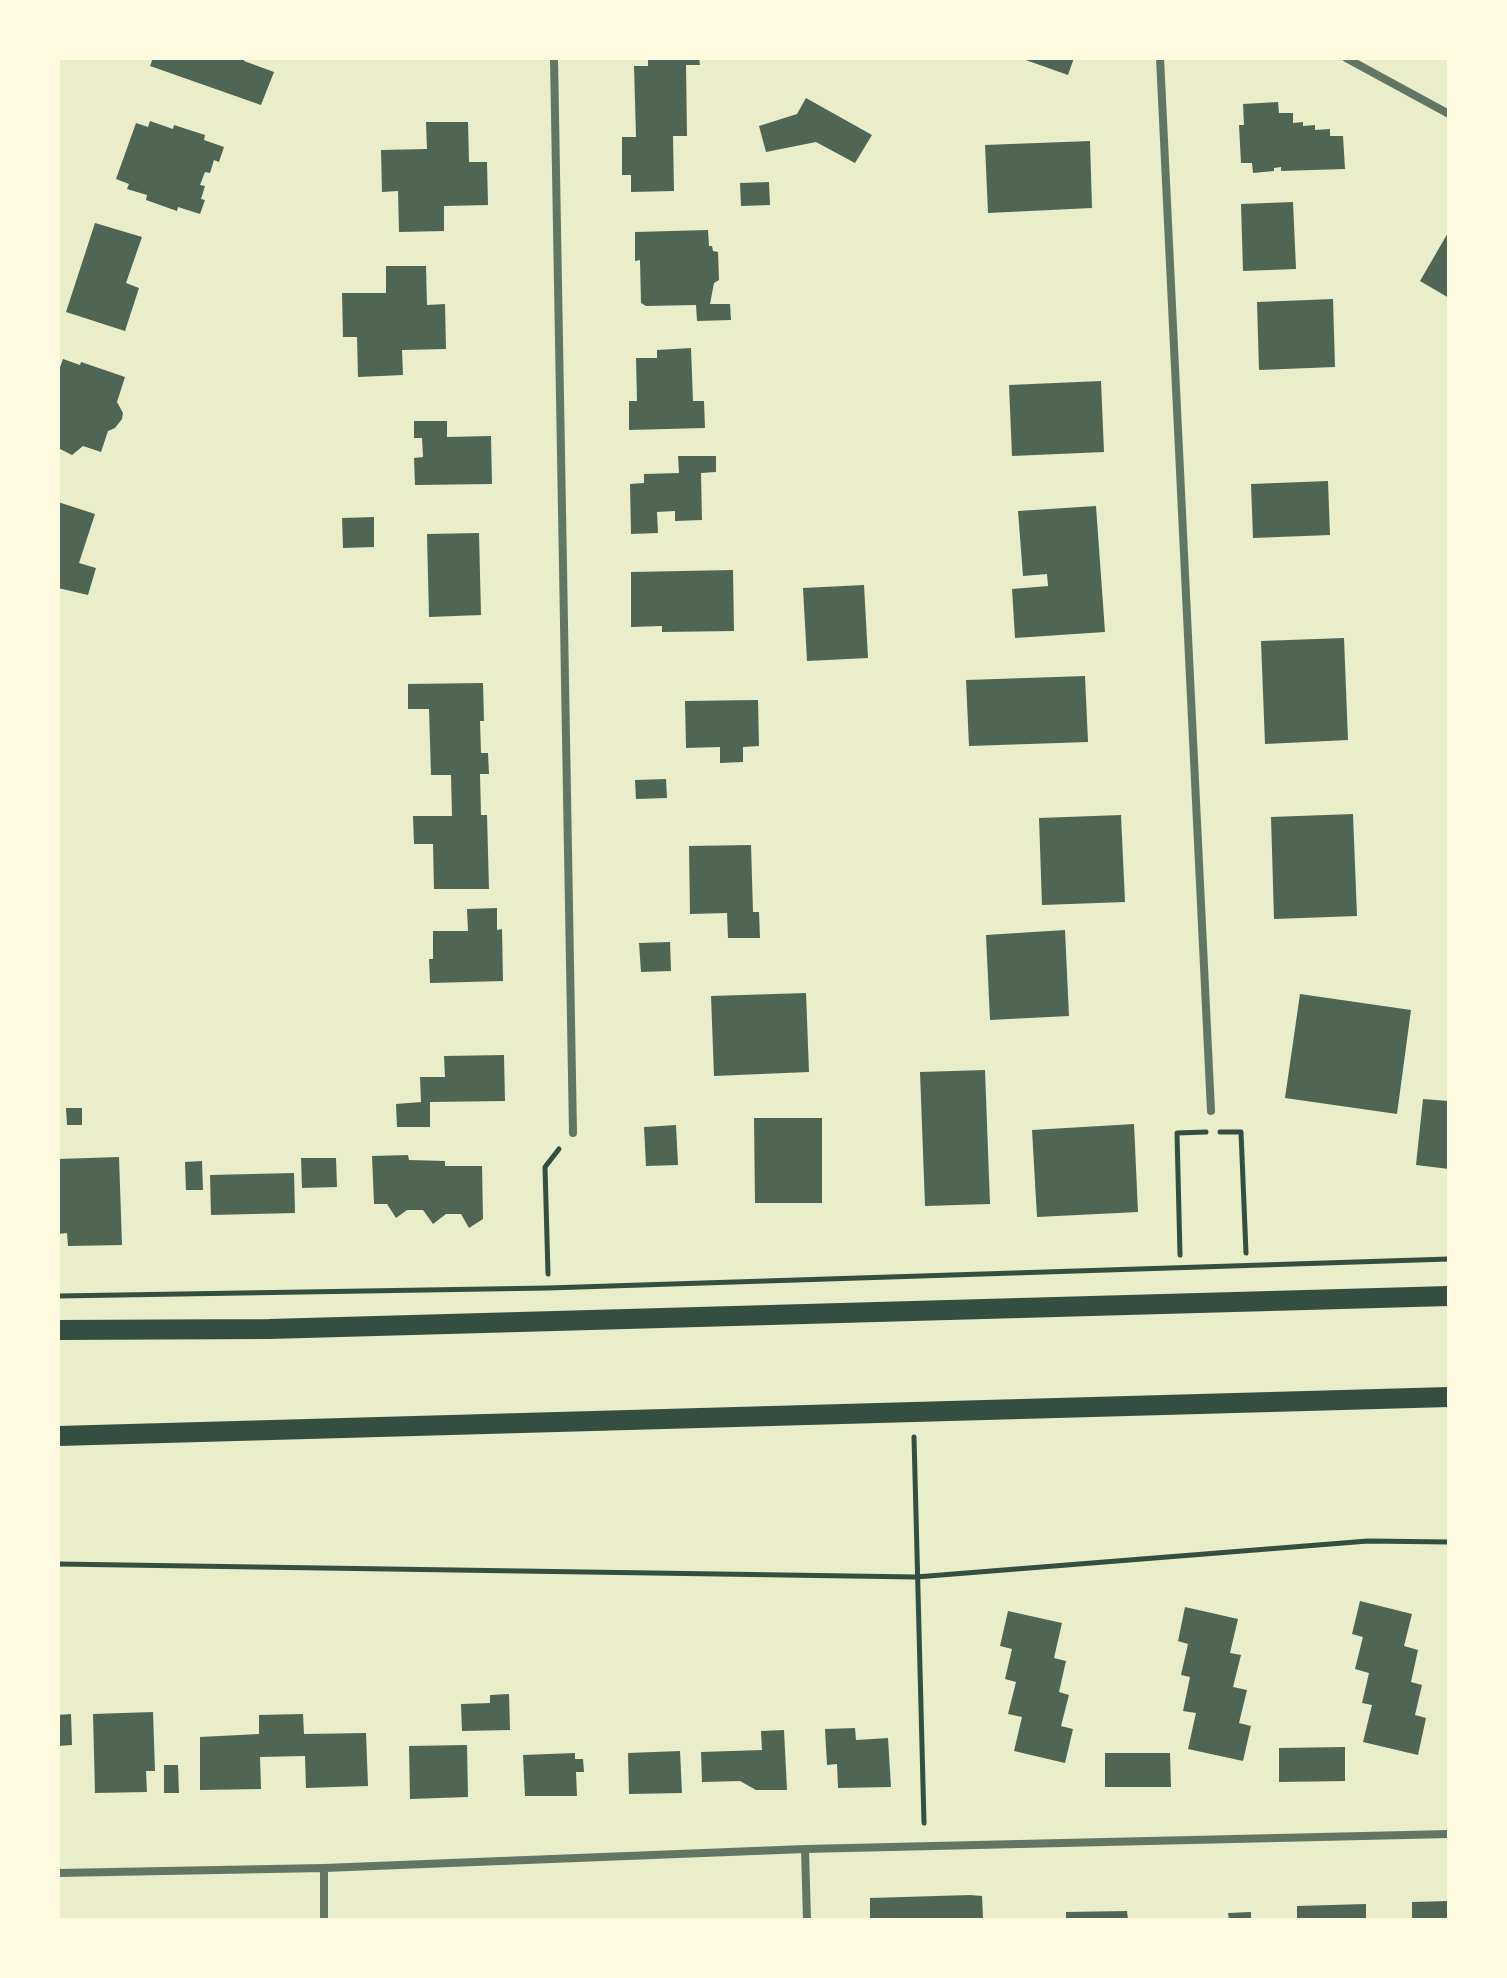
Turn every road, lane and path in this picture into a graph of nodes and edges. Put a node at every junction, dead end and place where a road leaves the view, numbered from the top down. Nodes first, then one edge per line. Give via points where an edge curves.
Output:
1 (554, 58) edge
2 (1160, 58) edge
3 (1346, 58) edge
4 (1449, 114) edge
5 (1211, 1111) dead end
6 (573, 1133) joint
7 (1246, 1253) dead end
8 (1180, 1255) dead end
9 (1449, 1259) edge
10 (548, 1274) dead end
11 (58, 1296) edge
12 (1449, 1296) edge
13 (58, 1330) edge
14 (1449, 1397) edge
15 (914, 1412) junction
16 (58, 1436) edge
17 (1449, 1542) edge
18 (58, 1564) edge
19 (916, 1577) junction
20 (924, 1823) dead end
21 (1449, 1834) edge
22 (805, 1849) junction
23 (324, 1868) junction
24 (58, 1873) edge
25 (324, 1920) edge
26 (807, 1920) edge

1 - 6 street
2 - 5 street
3 - 4 street
6 - 10 path via 545,1167
7 - 8 path via 1241,1132 1177,1133
9 - 11 path via 578,1288
12 - 13 main road via 269,1329
14 - 15 main road
15 - 16 main road
15 - 19 path
17 - 19 path via 1368,1541
18 - 19 path
19 - 20 path
21 - 22 street
22 - 23 street
22 - 26 street
23 - 24 street
23 - 25 street

